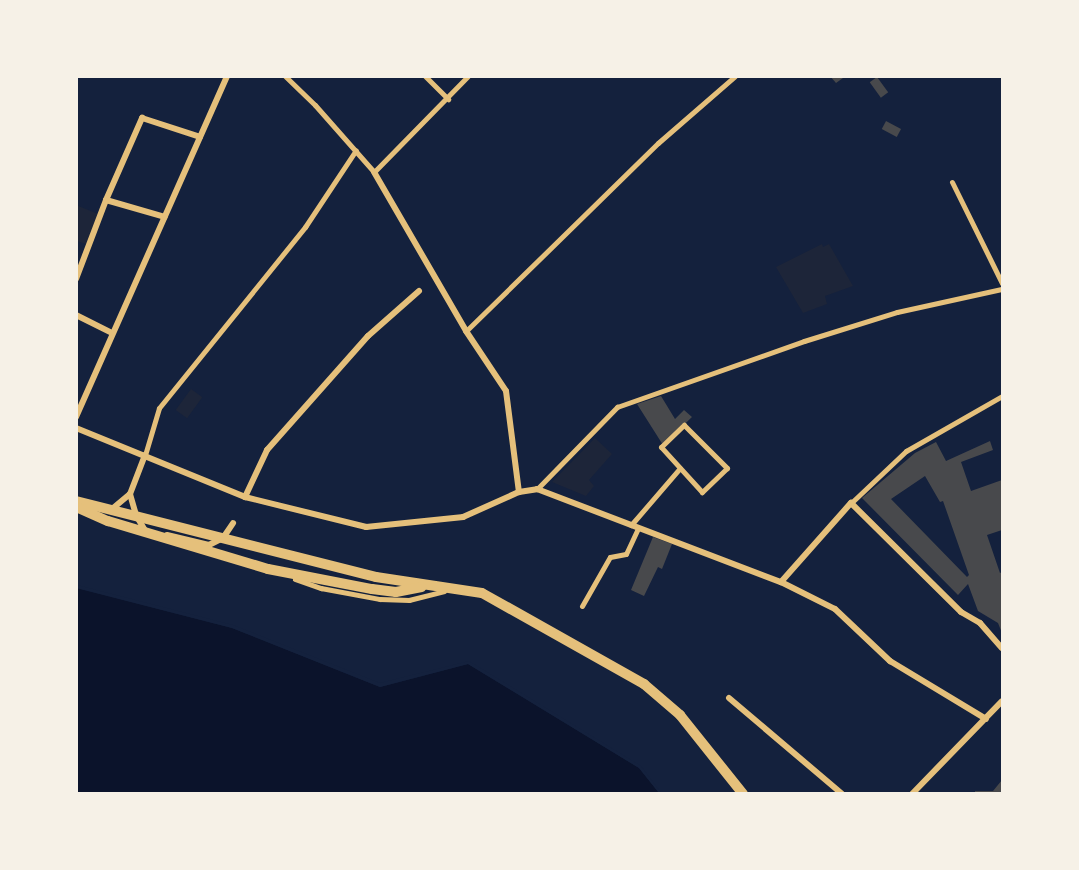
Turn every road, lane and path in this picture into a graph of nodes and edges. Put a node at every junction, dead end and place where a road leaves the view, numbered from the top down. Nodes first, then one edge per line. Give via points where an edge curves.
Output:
1 (227, 76) edge
2 (285, 76) edge
3 (424, 76) edge
4 (468, 76) edge
5 (735, 76) edge
6 (448, 99) junction
7 (200, 137) junction
8 (356, 150) junction
9 (374, 172) junction
10 (952, 182) dead end
11 (106, 200) junction
12 (165, 217) junction
13 (76, 279) edge
14 (1002, 283) edge
15 (1002, 289) edge
16 (419, 291) dead end
17 (76, 315) edge
18 (466, 331) junction
19 (112, 333) junction
20 (1002, 396) edge
21 (76, 417) edge
22 (76, 428) edge
23 (145, 455) junction
24 (680, 468) junction
25 (537, 489) junction
26 (519, 492) junction
27 (130, 494) junction
28 (245, 496) junction
29 (76, 501) edge
30 (851, 503) junction
31 (76, 507) edge
32 (112, 508) junction
33 (136, 515) junction
34 (232, 523) dead end
35 (634, 527) junction
36 (151, 534) junction
37 (223, 538) junction
38 (278, 571) junction
39 (781, 582) junction
40 (432, 586) junction
41 (454, 588) junction
42 (582, 606) dead end
43 (1002, 648) edge
44 (729, 698) dead end
45 (1002, 701) edge
46 (986, 719) junction
47 (736, 783) junction
48 (743, 794) edge
49 (753, 794) edge
50 (842, 794) edge
51 (912, 794) edge

1 - 7 street
2 - 8 street
3 - 6 street
4 - 6 street
5 - 18 street via 658,143
6 - 9 street
7 - 11 street via 142,118
7 - 12 street
8 - 9 street
8 - 23 street via 305,227 159,408
9 - 18 street
10 - 14 street
11 - 12 street
11 - 13 street
12 - 19 street
15 - 25 street via 897,312 617,407
16 - 28 street via 368,336 267,450
17 - 19 street
18 - 26 street via 506,391
19 - 21 street
20 - 30 street via 906,451
22 - 23 street
23 - 27 street
23 - 28 street
24 - 24 street via 702,492 727,468 684,425 662,447
24 - 35 street
25 - 26 street
25 - 35 street
26 - 28 street via 463,517 366,527
27 - 32 street
27 - 33 street
29 - 32 street
30 - 39 street
30 - 43 street
31 - 36 street via 108,522
32 - 33 street
33 - 36 street
33 - 37 street
34 - 37 street
35 - 39 street
35 - 42 street via 626,554 610,557
36 - 37 street via 175,535 210,545
36 - 38 street
37 - 40 street via 376,577
38 - 40 street via 396,592
38 - 41 lane via 321,588 380,599 424,598
39 - 46 street via 835,609 890,661
40 - 41 street
41 - 47 street via 482,593 505,604 644,684 680,715
44 - 50 street
45 - 46 street
46 - 51 street
47 - 48 street
47 - 49 street

